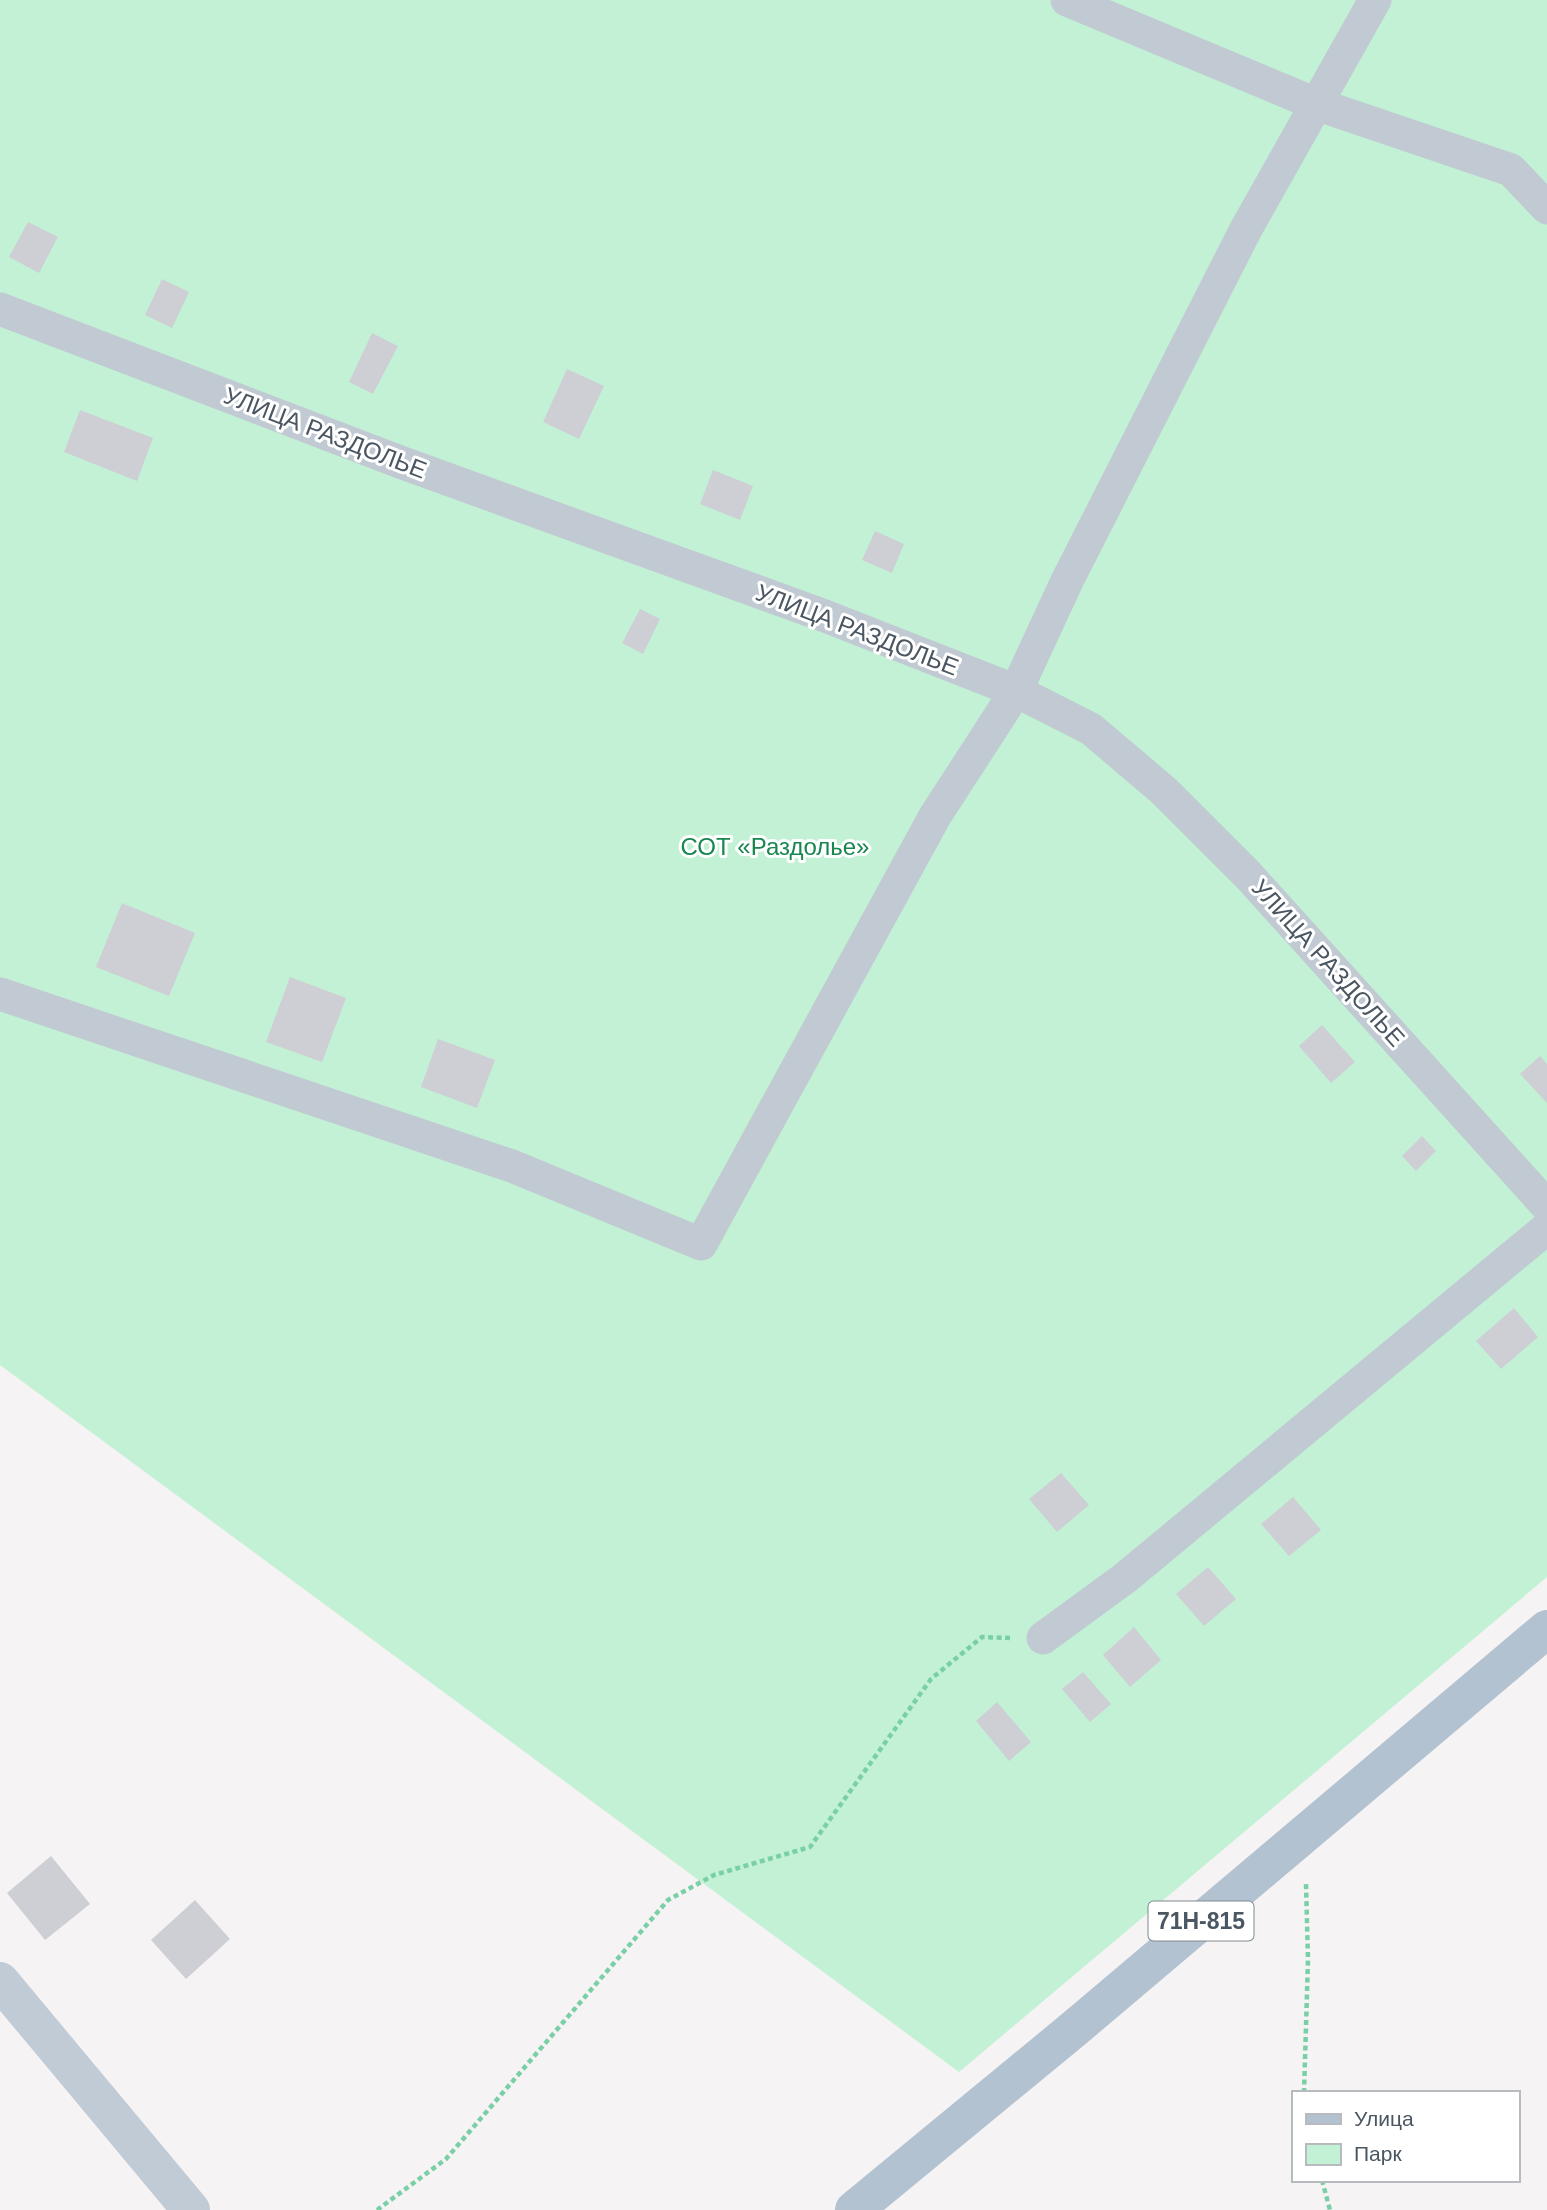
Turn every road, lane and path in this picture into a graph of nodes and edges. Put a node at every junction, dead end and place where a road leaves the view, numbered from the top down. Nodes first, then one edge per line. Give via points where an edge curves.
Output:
1 (1066, 0) edge
2 (1375, 0) edge
3 (1317, 104) junction
4 (1547, 208) edge
5 (0, 309) edge
6 (1016, 691) junction
7 (0, 994) edge
8 (1547, 1206) edge
9 (1547, 1228) edge
10 (1547, 1629) edge
11 (1042, 1638) joint
12 (1304, 1834) junction
13 (0, 1981) edge
14 (1304, 2091) edge
15 (1322, 2182) edge
16 (191, 2210) edge
17 (377, 2210) edge
18 (854, 2210) edge
19 (1329, 2210) edge

1 - 3 street
2 - 3 street
3 - 4 street via 1511,170
3 - 6 street via 1246,229
5 - 6 street, УЛИЦА РАЗДОЛЬЕ
6 - 7 street via 934,816 701,1244 512,1166
6 - 8 street, УЛИЦА РАЗДОЛЬЕ via 1091,729 1164,791 1248,875
9 - 11 street via 1125,1578
10 - 12 main road, 71Н-815
11 - 17 path via 982,1637 931,1679 810,1847 714,1875 668,1900 446,2159
12 - 14 path via 1308,1960
12 - 18 main road, 71Н-815
13 - 16 street
15 - 19 path

